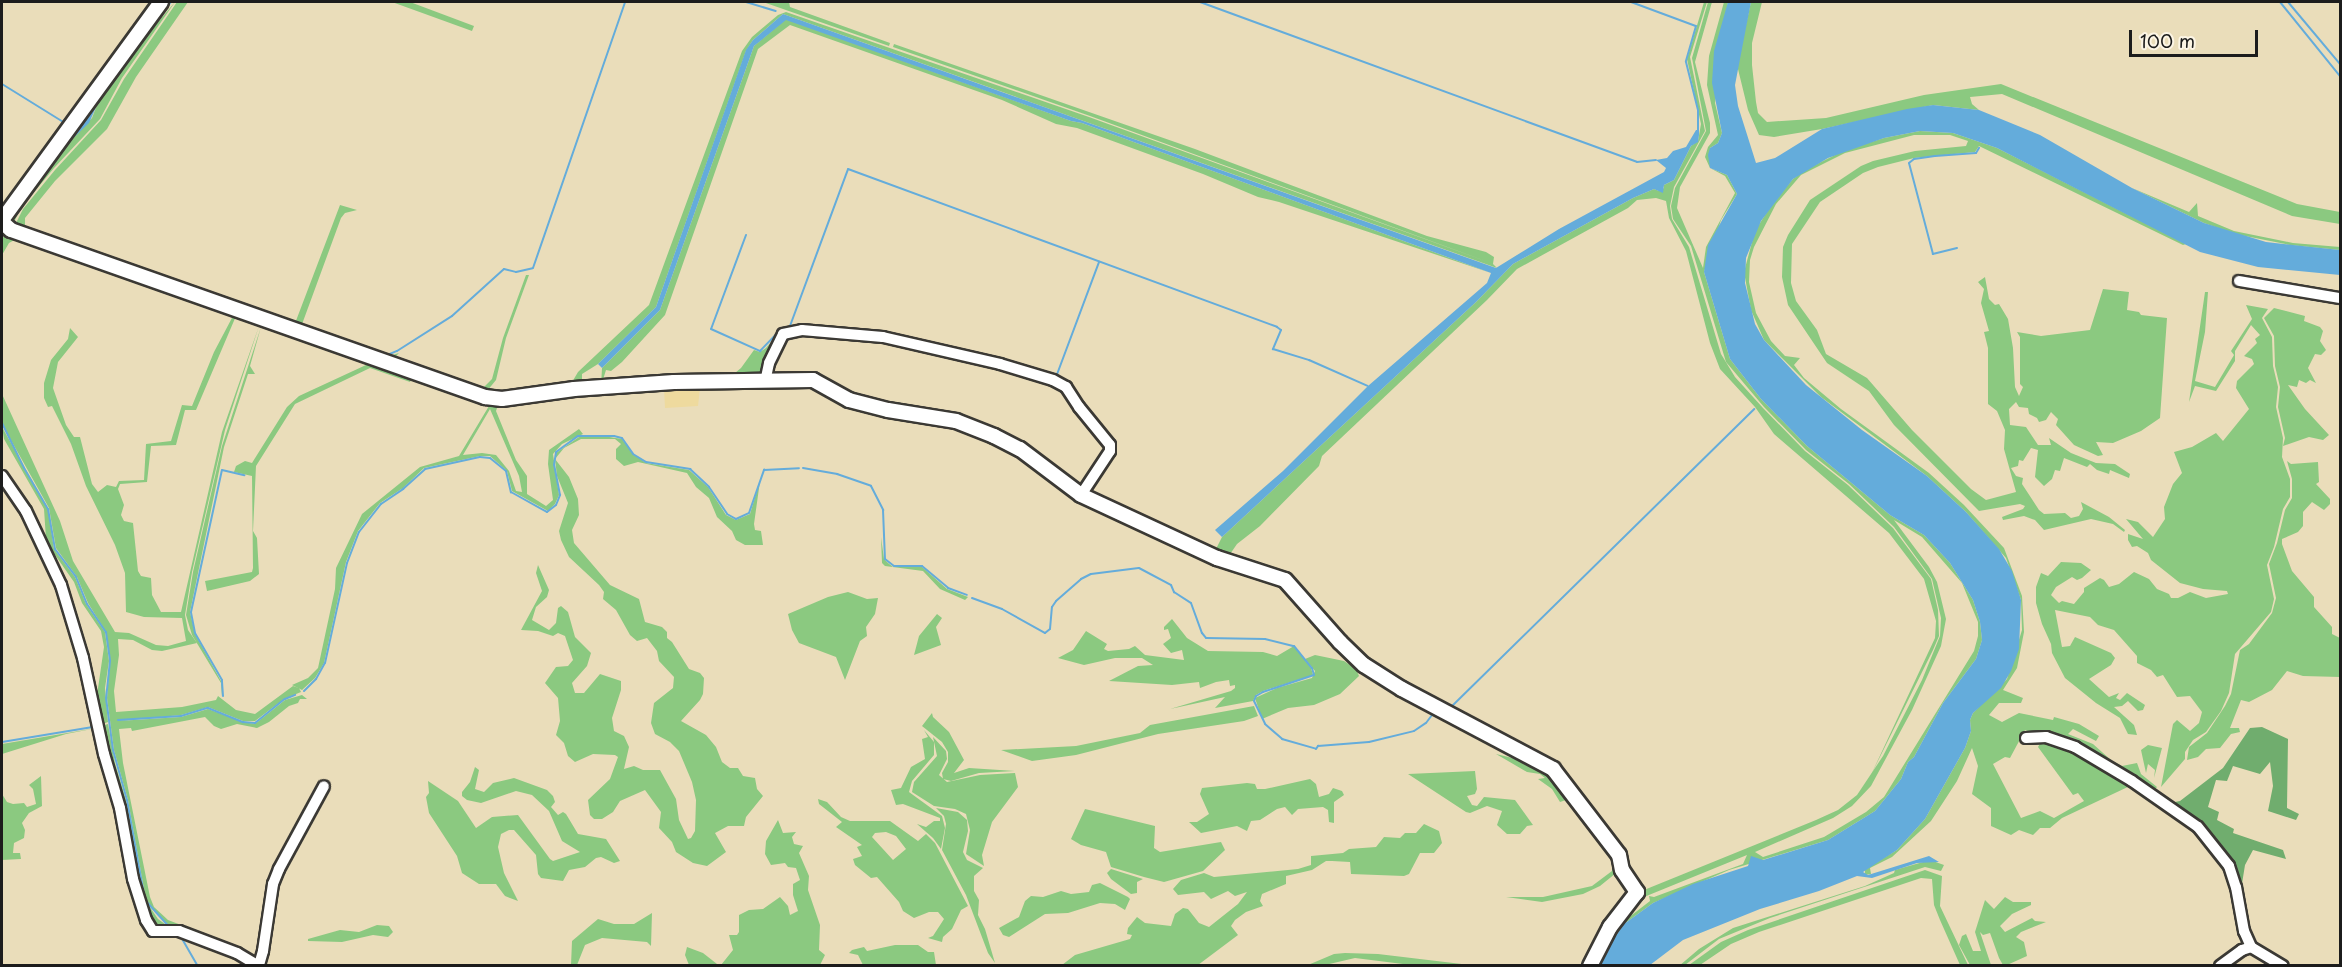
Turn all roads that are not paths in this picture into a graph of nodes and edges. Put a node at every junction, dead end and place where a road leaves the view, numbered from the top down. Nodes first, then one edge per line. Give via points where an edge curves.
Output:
1 (160, 2) edge
2 (2, 221) edge
3 (2239, 281) dead end
4 (2340, 298) edge
5 (765, 382) junction
6 (2, 476) edge
7 (1081, 495) junction
8 (2026, 738) dead end
9 (324, 786) dead end
10 (2251, 947) junction
11 (259, 965) edge
12 (1590, 966) edge
13 (2220, 966) edge
14 (2283, 966) edge

1 - 2 street
2 - 5 street via 12,230 484,397 502,399 674,382
3 - 4 street
5 - 7 street via 813,381 849,400 956,421 1020,449
5 - 7 street via 768,363 783,334 801,330 883,337 1053,380 1066,387 1110,445 1110,451
6 - 11 street via 26,511 61,585 83,658 104,754 118,796 133,879 146,920 153,931 179,931
7 - 12 street via 1216,558 1285,580 1364,665 1553,769 1619,855 1622,870 1637,892 1610,927
8 - 10 street via 2046,737 2075,747 2198,827 2229,866
9 - 11 street via 276,877
10 - 13 street
10 - 14 street

